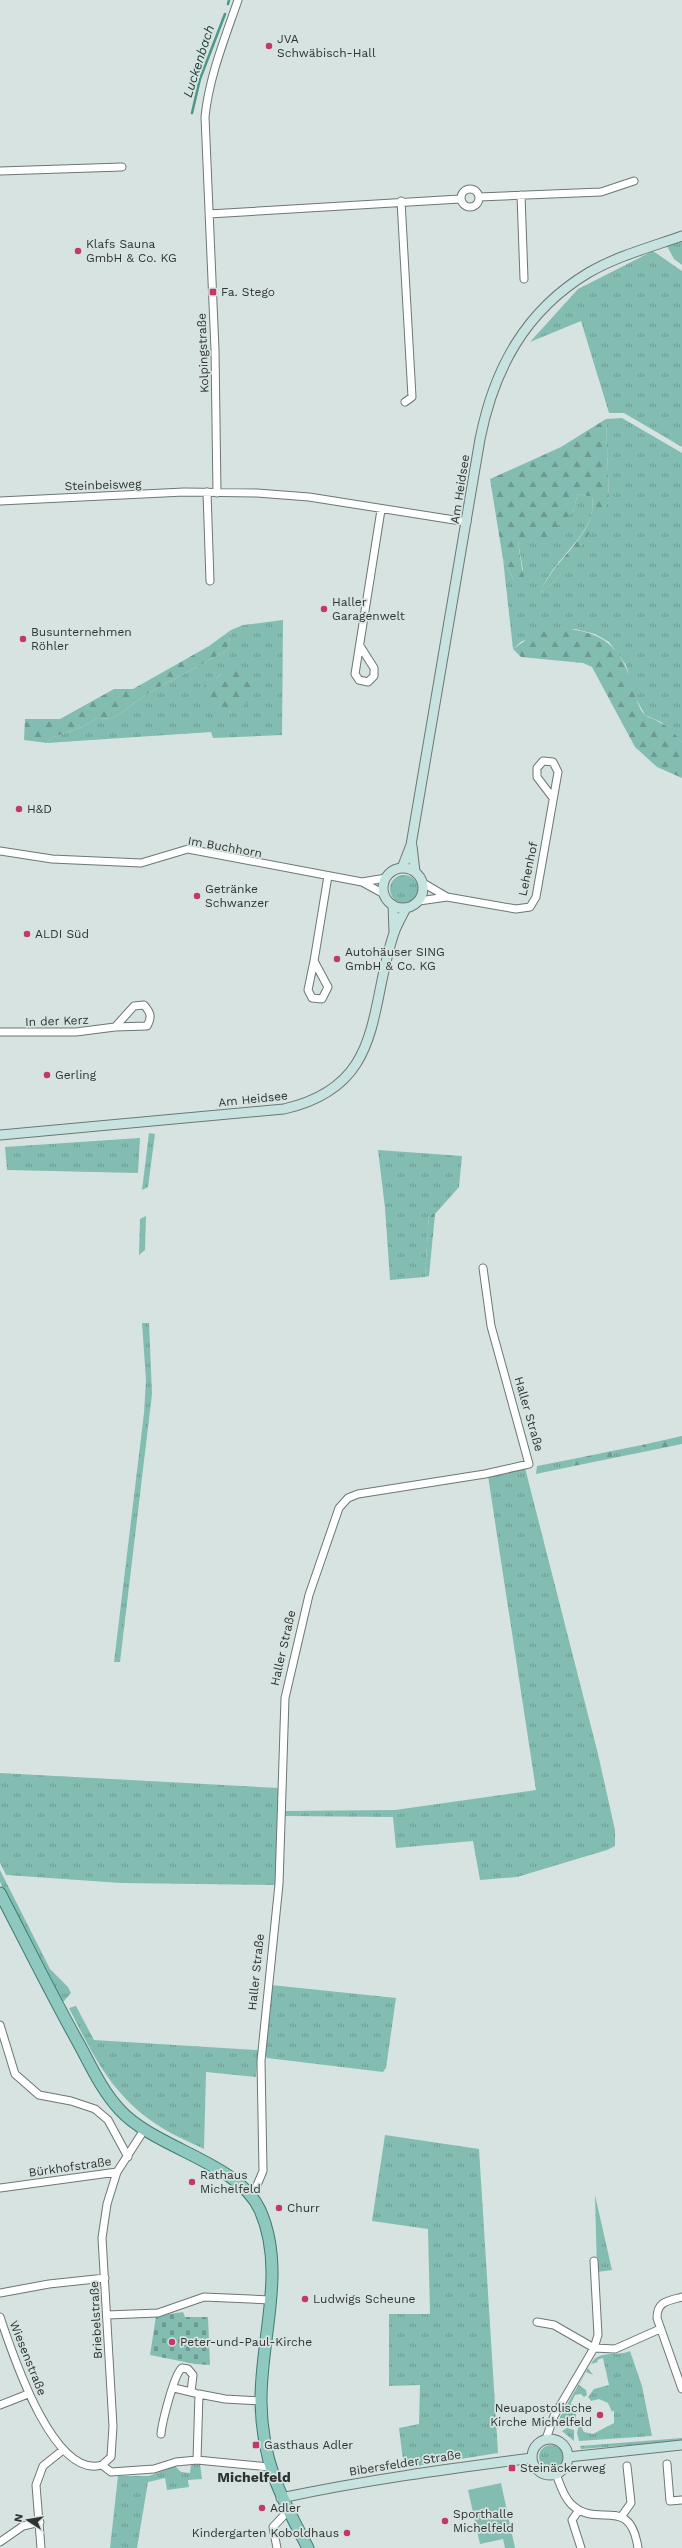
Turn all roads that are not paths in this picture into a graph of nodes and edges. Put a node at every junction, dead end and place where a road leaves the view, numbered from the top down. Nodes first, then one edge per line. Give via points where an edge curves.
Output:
1 (238, 0) edge
2 (122, 167) dead end
3 (0, 171) edge
4 (634, 181) dead end
5 (521, 196) junction
6 (479, 197) junction
7 (460, 199) junction
8 (401, 201) junction
9 (210, 214) junction
10 (682, 236) edge
11 (524, 279) dead end
12 (405, 402) dead end
13 (207, 492) junction
14 (217, 493) junction
15 (0, 501) edge
16 (381, 510) junction
17 (467, 522) junction
18 (210, 581) dead end
19 (360, 646) junction
20 (553, 798) junction
21 (411, 845) junction
22 (0, 851) edge
23 (402, 868) junction
24 (415, 872) junction
25 (328, 876) junction
26 (386, 878) junction
27 (362, 882) junction
28 (423, 883) junction
29 (384, 894) junction
30 (447, 897) junction
31 (419, 901) junction
32 (393, 905) junction
33 (406, 908) junction
34 (394, 932) junction
35 (314, 961) junction
36 (114, 1027) junction
37 (0, 1032) edge
38 (0, 1135) edge
39 (483, 1268) dead end
40 (0, 1892) edge
41 (0, 2025) edge
42 (144, 2130) junction
43 (128, 2157) junction
44 (118, 2172) junction
45 (0, 2188) edge
46 (252, 2197) junction
47 (594, 2261) dead end
48 (105, 2278) junction
49 (0, 2293) edge
50 (682, 2297) edge
51 (270, 2300) junction
52 (107, 2315) junction
53 (0, 2317) edge
54 (538, 2322) dead end
55 (660, 2329) junction
56 (594, 2348) junction
57 (174, 2388) junction
58 (682, 2389) edge
59 (195, 2393) junction
60 (28, 2394) junction
61 (261, 2401) junction
62 (0, 2405) edge
63 (161, 2434) dead end
64 (546, 2439) junction
65 (682, 2445) edge
66 (63, 2450) junction
67 (532, 2458) junction
68 (568, 2458) junction
69 (197, 2460) junction
70 (667, 2464) dead end
71 (102, 2465) junction
72 (627, 2466) dead end
73 (269, 2467) junction
74 (556, 2474) junction
75 (281, 2498) junction
76 (682, 2500) edge
77 (579, 2510) junction
78 (288, 2511) junction
79 (621, 2517) junction
80 (40, 2522) junction
81 (0, 2542) edge
82 (41, 2548) edge
83 (277, 2548) edge
84 (308, 2548) edge
85 (581, 2548) edge
86 (638, 2548) edge

1 - 9 street, Kolpingstraße via 207,98 205,129
2 - 3 street
4 - 5 street via 601,192
5 - 6 street
5 - 11 street
6 - 7 street via 471,189 464,191
6 - 7 street via 478,202 470,208 465,207
7 - 8 street
8 - 9 street
8 - 12 street via 412,397
9 - 14 street, Kolpingstraße
10 - 17 main road, Am Heidsee via 644,248 589,273 544,308 525,330 501,368 484,416
13 - 14 street, Steinbeisweg
13 - 15 street, Steinbeisweg
13 - 18 street
14 - 16 street, Steinbeisweg via 309,497
16 - 17 street, Steinbeisweg
16 - 19 street
17 - 21 main road, Am Heidsee
19 - 19 street via 374,668 374,676 368,682 359,680 355,674
20 - 20 street, Lehenhof via 537,777 536,768 543,761 553,762 558,772
20 - 30 street, Lehenhof via 536,897 530,907 516,909
21 - 23 main road, Am Heidsee
21 - 24 main road, Am Heidsee
22 - 25 street, Im Buchhorn via 52,859 141,862 188,849
23 - 24 main road
23 - 26 main road
24 - 28 main road
25 - 27 street, Im Buchhorn
25 - 35 street
26 - 27 street, Im Buchhorn
26 - 29 main road
27 - 29 street, Im Buchhorn
28 - 30 street, Lehenhof
28 - 31 main road
29 - 32 main road
30 - 31 street, Lehenhof
31 - 33 main road
32 - 33 main road
32 - 34 main road, Am Heidsee
33 - 34 main road, Am Heidsee
34 - 38 main road, Am Heidsee via 373,1026 366,1045 348,1075 324,1095 284,1109
35 - 35 street via 308,990 312,998 322,999 328,987
36 - 36 street, In der Kerz via 146,1026 151,1019 151,1013 144,1005 134,1006
36 - 37 street, In der Kerz via 76,1032
39 - 46 street, Haller Straße via 491,1326 529,1464 485,1474 358,1494 348,1498 340,1508 309,1595 285,1698 279,1884 261,2061 263,2171
40 - 42 main road via 105,2091 126,2116
41 - 43 street via 15,2074 39,2096 71,2100 94,2109 108,2120
42 - 43 street, Bürkhofstraße
42 - 46 main road via 238,2182
43 - 44 street, Bürkhofstraße
44 - 45 street, Bürkhofstraße
44 - 48 street, Briebelstraße via 107,2204 102,2238
46 - 51 main road via 263,2218 270,2250
47 - 56 street via 598,2335
48 - 49 street
48 - 52 street, Briebelstraße
50 - 55 street via 662,2303 657,2308
51 - 52 street via 204,2296 158,2313
51 - 61 main road
52 - 71 street, Briebelstraße via 113,2441 111,2457
53 - 60 street, Wiesenstraße
54 - 56 street via 554,2325
55 - 56 street via 615,2349
55 - 58 street
56 - 64 street via 554,2416
57 - 59 street
57 - 59 street via 179,2371 188,2369 193,2375
57 - 63 street via 163,2416
59 - 61 street via 225,2399
59 - 69 street
60 - 62 street
60 - 66 street, Wiesenstraße
61 - 73 main road via 262,2429
64 - 67 main road via 537,2444
64 - 68 main road via 557,2440 563,2444
65 - 68 main road
66 - 71 street, Wiesenstraße via 88,2466
66 - 80 street via 43,2466 36,2485
67 - 74 main road via 541,2472
67 - 75 main road, Bibersfelder Straße via 353,2483
68 - 74 main road via 567,2465
69 - 71 street, Wiesenstraße via 176,2462 154,2469 111,2472
69 - 73 street, Wiesenstraße
70 - 76 street via 670,2501
72 - 79 street via 630,2503
73 - 75 main road
74 - 77 street via 566,2498
75 - 78 main road
77 - 79 street
77 - 85 street via 572,2520
78 - 83 street via 273,2527
78 - 84 main road
79 - 86 street via 631,2522
80 - 81 street via 23,2526
80 - 82 street

